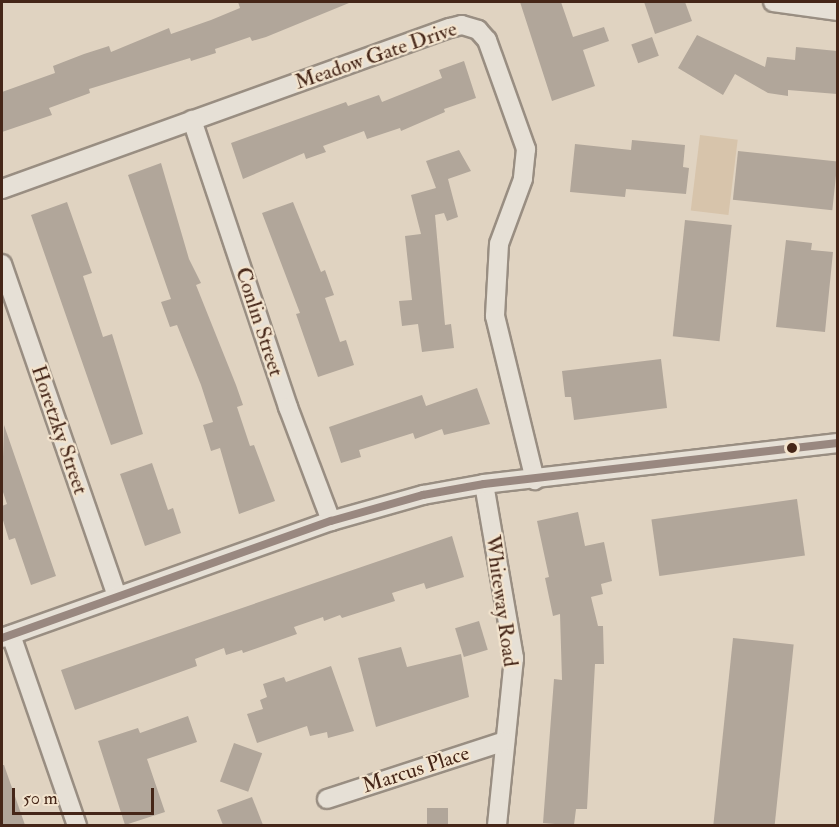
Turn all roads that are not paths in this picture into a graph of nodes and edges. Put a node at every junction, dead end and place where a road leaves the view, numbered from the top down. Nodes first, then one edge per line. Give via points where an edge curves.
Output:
1 (773, 2) edge
2 (837, 11) edge
3 (192, 120) junction
4 (2, 189) edge
5 (2, 264) edge
6 (837, 443) edge
7 (535, 480) junction
8 (484, 484) junction
9 (331, 521) junction
10 (117, 596) junction
11 (6, 636) edge
12 (505, 741) junction
13 (327, 799) dead end
14 (77, 825) edge
15 (497, 825) edge

1 - 2 street
3 - 4 street, Meadow Gate Drive
3 - 7 street, Meadow Gate Drive via 450,28 462,25 478,30 487,40 526,149 523,179 499,244 495,316
3 - 9 street, Conlin Street via 288,407
5 - 10 street, Horetzky Street
6 - 7 street
7 - 8 street
8 - 9 street via 423,495
8 - 12 street, Whiteway Road via 514,658
9 - 10 street
10 - 11 street
11 - 14 street
12 - 13 street, Marcus Place
12 - 15 street, Whiteway Road

